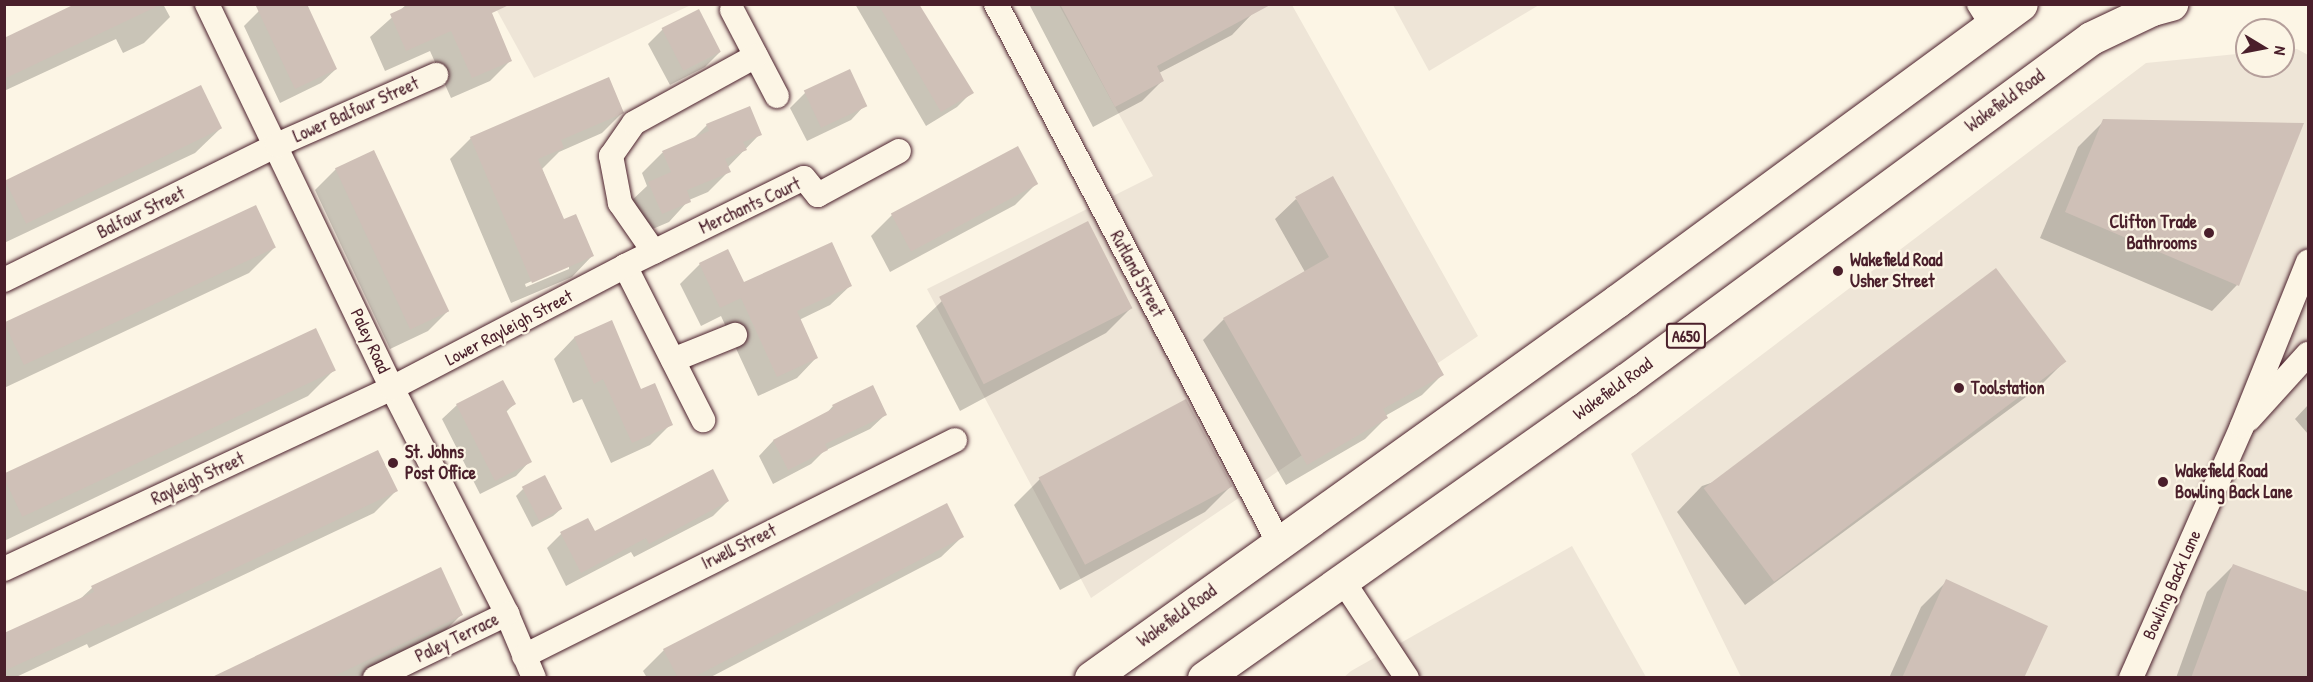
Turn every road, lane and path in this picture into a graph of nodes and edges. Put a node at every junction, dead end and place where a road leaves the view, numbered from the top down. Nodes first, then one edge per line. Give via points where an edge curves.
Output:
1 (207, 4) edge
2 (996, 4) edge
3 (2021, 4) edge
4 (2171, 4) edge
5 (732, 10) dead end
6 (1986, 15) edge
7 (756, 56) junction
8 (436, 75) dead end
9 (777, 96) dead end
10 (277, 145) junction
11 (899, 151) dead end
12 (654, 252) junction
13 (2308, 262) edge
14 (626, 266) junction
15 (4, 280) edge
16 (735, 335) dead end
17 (2308, 354) edge
18 (673, 360) junction
19 (392, 388) junction
20 (703, 420) dead end
21 (2242, 426) junction
22 (955, 440) dead end
23 (1279, 543) junction
24 (4, 569) edge
25 (1343, 581) junction
26 (507, 614) junction
27 (529, 667) edge
28 (375, 678) edge
29 (1091, 678) edge
30 (1204, 678) edge
31 (1407, 678) edge
32 (2131, 678) edge

1 - 10 street, Paley Road
2 - 23 street, Rutland Street
3 - 6 main road, Wakefield Road
4 - 25 main road, Wakefield Road / A650 via 2091,38 1626,380
5 - 7 street
6 - 23 main road, Wakefield Road via 1617,301
7 - 9 street
7 - 12 street via 634,123 611,156 620,203
8 - 10 street, Lower Balfour Street
10 - 15 street, Balfour Street
10 - 19 street, Paley Road
11 - 12 street, Merchants Court via 818,195 804,178
12 - 14 street, Merchants Court
13 - 21 street, Bowling Back Lane
14 - 18 street
14 - 19 street, Lower Rayleigh Street
16 - 18 street
17 - 21 street, Bowling Back Lane
18 - 20 street
19 - 24 street, Rayleigh Street
19 - 26 street, Paley Road
21 - 32 street, Bowling Back Lane
22 - 27 street, Irwell Street
23 - 29 main road, Wakefield Road
25 - 30 main road, Wakefield Road / A650
25 - 31 street
26 - 27 street, Paley Road
26 - 28 street, Paley Terrace

